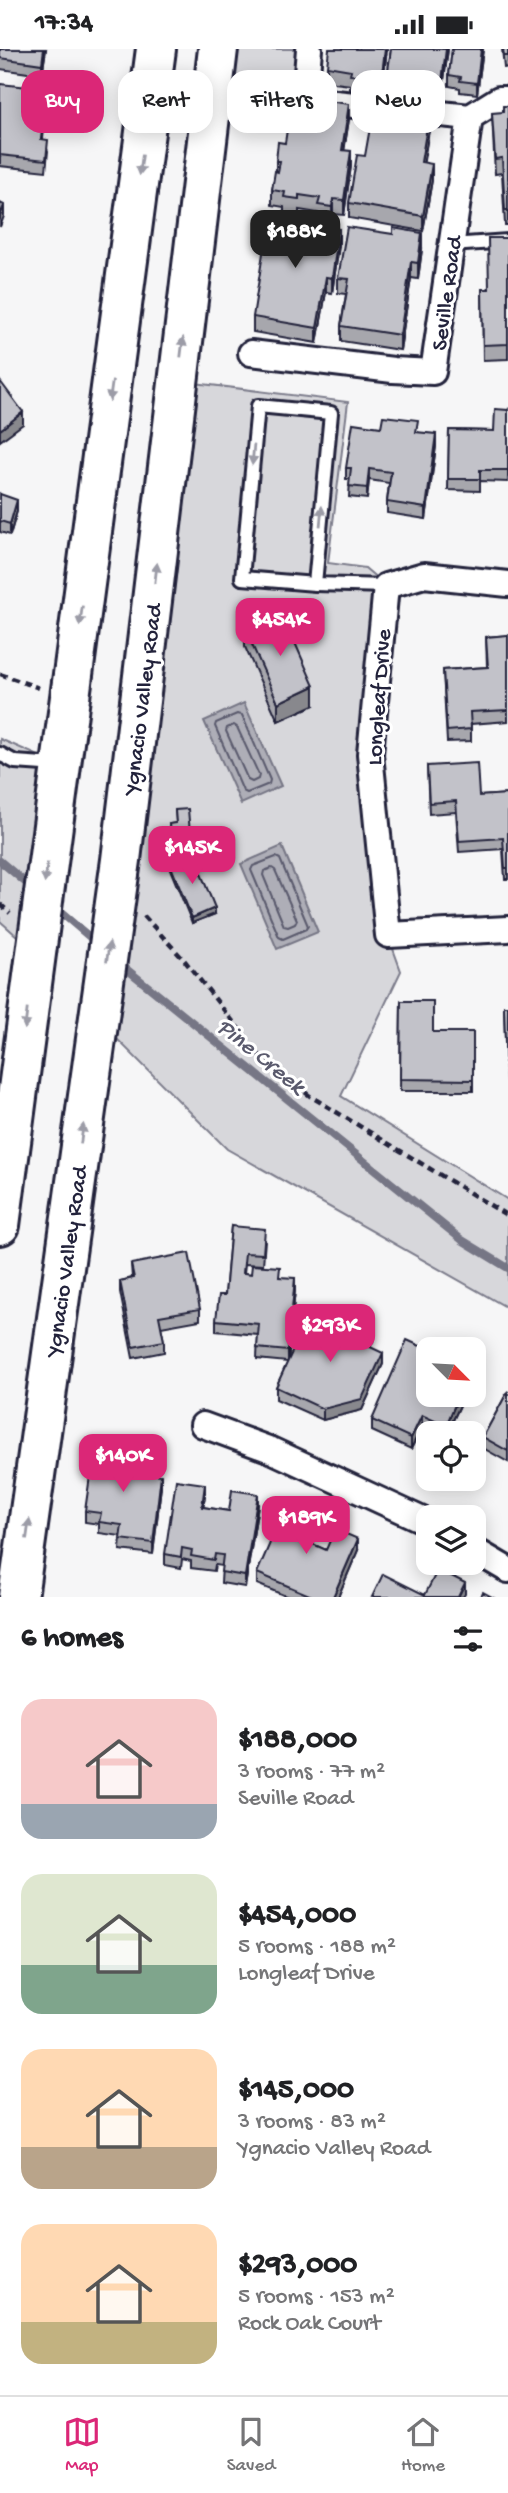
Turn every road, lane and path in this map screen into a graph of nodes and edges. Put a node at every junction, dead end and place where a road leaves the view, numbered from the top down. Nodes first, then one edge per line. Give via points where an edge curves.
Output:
1 (156, 49) edge
2 (218, 49) edge
3 (309, 49) edge
4 (508, 99) edge
5 (470, 117) junction
6 (508, 241) edge
7 (452, 245) junction
8 (251, 353) dead end
9 (315, 584) junction
10 (508, 584) edge
11 (386, 586) junction
12 (0, 674) edge
13 (71, 699) junction
14 (0, 754) edge
15 (62, 765) junction
16 (120, 873) junction
17 (508, 929) edge
18 (508, 1216) edge
19 (0, 1225) edge
20 (203, 1425) dead end
21 (416, 1517) edge
22 (486, 1557) edge
23 (508, 1570) edge
24 (18, 1597) edge

1 -> 13 highway
16 -> 2 highway, Ygnacio Valley Road
3 - 5 street via 306,86 316,101
4 - 5 street via 499,99
5 - 7 street, Seville Road
6 - 7 lane
7 - 8 street, Seville Road via 433,372
9 -> 9 lane via 331,413 258,406 242,578
9 - 11 lane
10 - 11 street via 424,575
11 - 17 street, Longleaf Drive via 370,754 388,935
12 - 13 path
13 - 15 highway
14 - 15 lane via 15,762
15 -> 19 highway
16 - 18 path via 266,1063 310,1096
24 -> 16 highway, Ygnacio Valley Road
20 - 21 street via 271,1450
22 - 23 street

